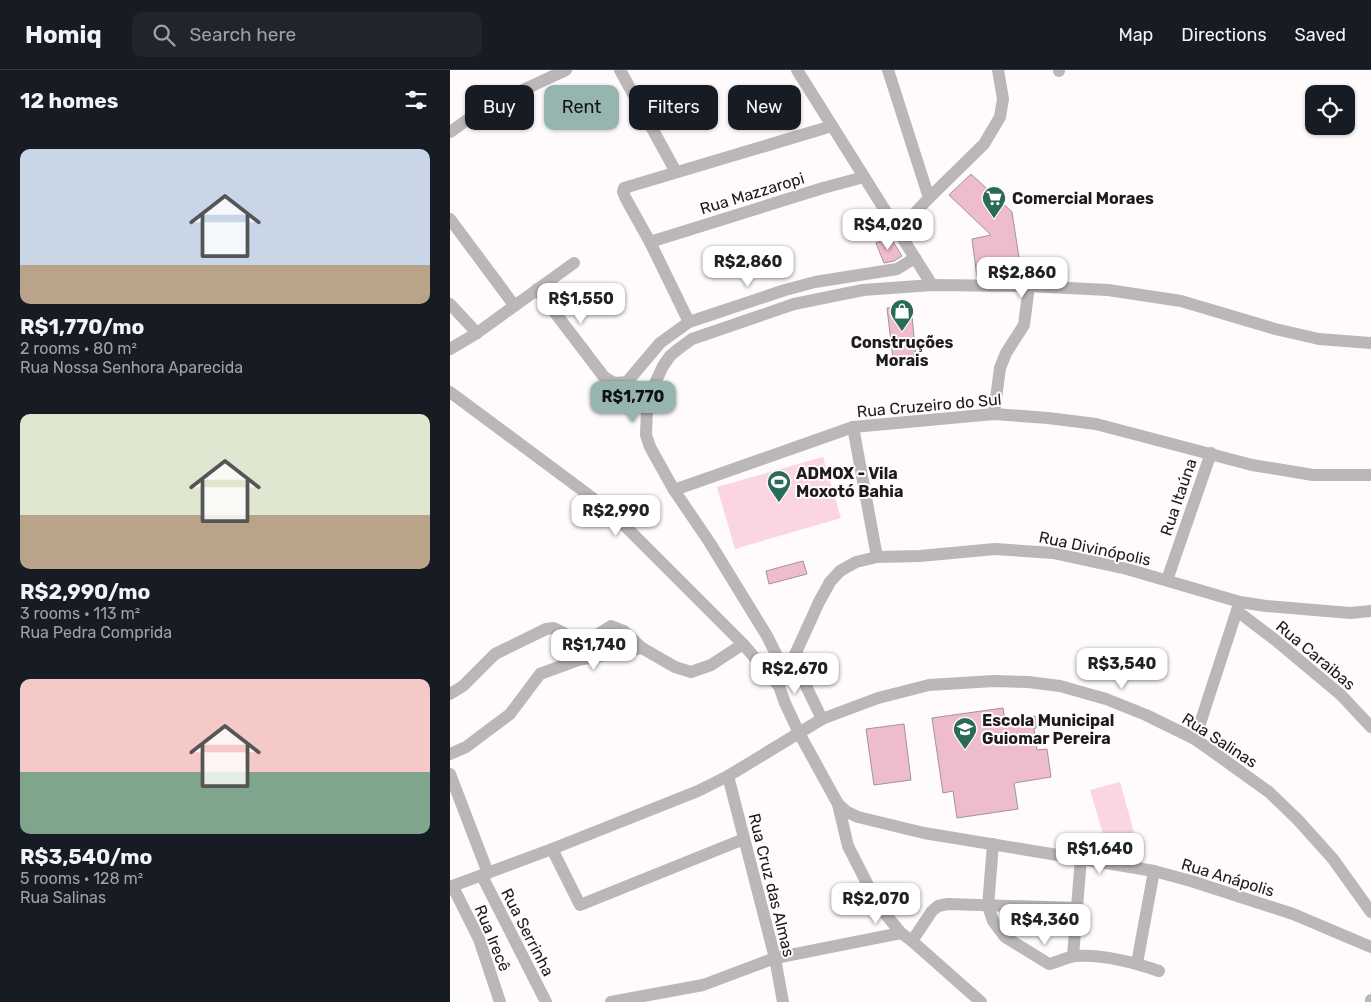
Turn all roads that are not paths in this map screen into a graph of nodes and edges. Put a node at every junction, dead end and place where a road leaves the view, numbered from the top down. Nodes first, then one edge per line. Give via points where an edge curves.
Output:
1 (564, 70) edge
2 (620, 70) edge
3 (797, 70) edge
4 (888, 70) edge
5 (998, 70) edge
6 (832, 126) junction
7 (450, 132) edge
8 (676, 172) junction
9 (864, 177) junction
10 (928, 198) junction
11 (450, 219) edge
12 (898, 231) junction
13 (650, 242) junction
14 (915, 258) junction
15 (574, 262) dead end
16 (932, 285) junction
17 (1029, 286) junction
18 (537, 288) junction
19 (450, 304) edge
20 (514, 305) junction
21 (689, 322) junction
22 (477, 332) junction
23 (1371, 343) edge
24 (450, 349) edge
25 (627, 382) junction
26 (450, 392) edge
27 (647, 408) junction
28 (994, 414) junction
29 (854, 427) junction
30 (1210, 454) junction
31 (1371, 475) edge
32 (674, 490) junction
33 (877, 557) junction
34 (1167, 580) junction
35 (1238, 606) junction
36 (1371, 612) edge
37 (743, 644) junction
38 (642, 648) junction
39 (793, 659) junction
40 (782, 674) junction
41 (779, 686) junction
42 (450, 694) edge
43 (822, 719) junction
44 (1371, 727) edge
45 (799, 733) junction
46 (1195, 739) junction
47 (450, 754) edge
48 (450, 774) edge
49 (728, 776) junction
50 (838, 804) junction
51 (744, 839) junction
52 (994, 844) junction
53 (552, 849) junction
54 (1081, 858) junction
55 (1154, 871) junction
56 (485, 875) junction
57 (451, 887) edge
58 (988, 906) junction
59 (1077, 908) junction
60 (1371, 912) edge
61 (900, 933) junction
62 (912, 941) junction
63 (1371, 947) edge
64 (1073, 956) junction
65 (775, 958) junction
66 (1137, 963) junction
67 (1160, 971) dead end
68 (500, 1002) edge
69 (546, 1002) edge
70 (611, 1002) edge
71 (783, 1002) edge
72 (981, 1002) edge

1 - 7 street via 484,108
2 - 8 street
3 - 6 street
4 - 10 street
5 - 10 street via 1003,99 1000,118 984,144
6 - 8 street
6 - 9 street
8 - 13 street via 624,188 626,199
9 - 12 street
9 - 13 street, Rua Mazzaropi
10 - 12 street
11 - 20 street
12 - 14 street
13 - 21 street
14 - 16 street
14 - 21 street via 897,269 815,282
15 - 18 street
16 - 17 street
16 - 27 street via 863,290 794,304 692,340 670,356 663,366
17 - 23 street via 1108,290 1150,296 1180,301 1319,339
17 - 28 street via 1024,325 1000,368
18 - 20 street
18 - 25 street via 604,377 614,383
19 - 22 street
20 - 22 street
21 - 25 street via 660,343
22 - 24 street
25 - 27 street via 634,396
26 - 37 street via 616,517
27 - 32 street via 646,435
28 - 29 street, Rua Cruzeiro do Sul
28 - 30 street, Rua Cruzeiro do Sul via 1096,424
29 - 32 street, Rua Cruzeiro do Sul
29 - 33 street
30 - 31 street, Rua Cruzeiro do Sul via 1313,475
30 - 34 street, Rua Itaúna
32 - 40 street via 767,636
33 - 34 street, Rua Divinópolis via 1022,550 1062,555
33 - 39 street, Rua Divinópolis via 848,566 830,582
34 - 35 street, Rua Divinópolis
35 - 36 street, Rua Divinópolis
35 - 44 street, Rua Caraibas via 1341,695
35 - 46 street
37 - 38 street via 711,665 691,672 675,667
37 - 41 street
38 - 42 street via 624,631 611,626 595,636 577,640 554,628 546,629 495,654 463,686
38 - 47 street via 578,660 540,674 510,714 466,747
39 - 40 street, Rua Divinópolis
39 - 43 street
40 - 41 street
41 - 45 street
43 - 45 street, Rua Salinas
43 - 46 street, Rua Salinas via 878,698 929,685 1028,682 1060,686 1106,699
45 - 49 street, Rua Salinas
45 - 50 street
46 - 60 street, Rua Salinas via 1269,792 1298,820 1333,859
48 - 56 street, Rua Serrinha
49 - 51 street, Rua Cruz das Almas
49 - 53 street, Rua Salinas
50 - 52 street, Rua Anápolis via 858,817 924,833
50 - 61 street via 848,846 878,905
51 - 53 street via 580,905
51 - 65 street, Rua Cruz das Almas
52 - 54 street, Rua Anápolis
52 - 58 street
53 - 56 street, Rua Salinas
54 - 55 street, Rua Anápolis
54 - 59 street
55 - 63 street, Rua Anápolis via 1292,914
55 - 66 street
56 - 57 street, Rua Salinas
56 - 69 street, Rua Serrinha
57 - 68 street, Rua Irecê via 479,938
58 - 59 street
58 - 62 street via 938,906
58 - 64 street via 993,921 1005,937 1045,962 1054,963
59 - 64 street
61 - 62 street
61 - 65 street
62 - 72 street
64 - 66 street via 1096,956
65 - 70 street via 703,985
65 - 71 street, Rua Cruz das Almas
66 - 67 street

